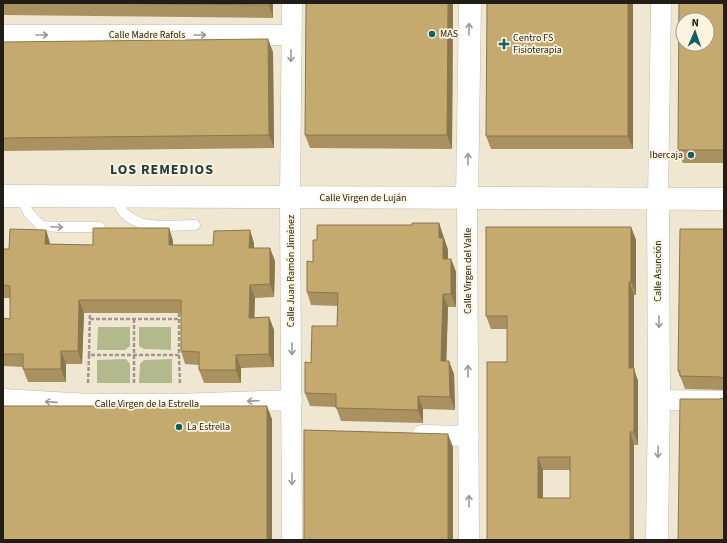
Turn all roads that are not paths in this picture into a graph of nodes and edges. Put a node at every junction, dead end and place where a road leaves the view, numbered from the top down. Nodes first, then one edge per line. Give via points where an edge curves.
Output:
1 (292, 3) edge
2 (470, 3) edge
3 (661, 3) edge
4 (291, 35) junction
5 (3, 36) edge
6 (12, 196) edge
7 (116, 197) junction
8 (290, 198) junction
9 (467, 198) junction
10 (658, 199) junction
11 (724, 199) edge
12 (195, 225) dead end
13 (100, 227) edge
14 (3, 398) edge
15 (292, 400) junction
16 (659, 400) junction
17 (724, 400) edge
18 (407, 434) edge
19 (469, 436) junction
20 (292, 540) edge
21 (469, 540) edge
22 (657, 540) edge

1 - 4 street, Calle Juan Ramón Jiménez
9 -> 2 main road, Calle Virgen del Valle
3 - 10 street, Calle Asunción
5 -> 4 street, Calle Madre Rafols
4 -> 8 street, Calle Juan Ramón Jiménez
6 - 7 main road, Calle Virgen de Luján
6 -> 13 lane via 41,226
7 - 8 main road, Calle Virgen de Luján
7 - 12 lane via 123,212 133,221 147,225
8 - 9 main road, Calle Virgen de Luján
8 -> 15 street, Calle Juan Ramón Jiménez
9 - 10 main road, Calle Virgen de Luján
19 -> 9 street, Calle Virgen del Valle
10 - 11 main road, Calle Virgen de Luján
10 -> 16 main road, Calle Asunción
15 -> 14 street, Calle Virgen de la Estrella via 98,404
15 -> 20 street, Calle Juan Ramón Jiménez via 300,431
16 - 17 street
16 -> 22 main road, Calle Asunción
18 - 19 street
21 -> 19 street, Calle Virgen del Valle

